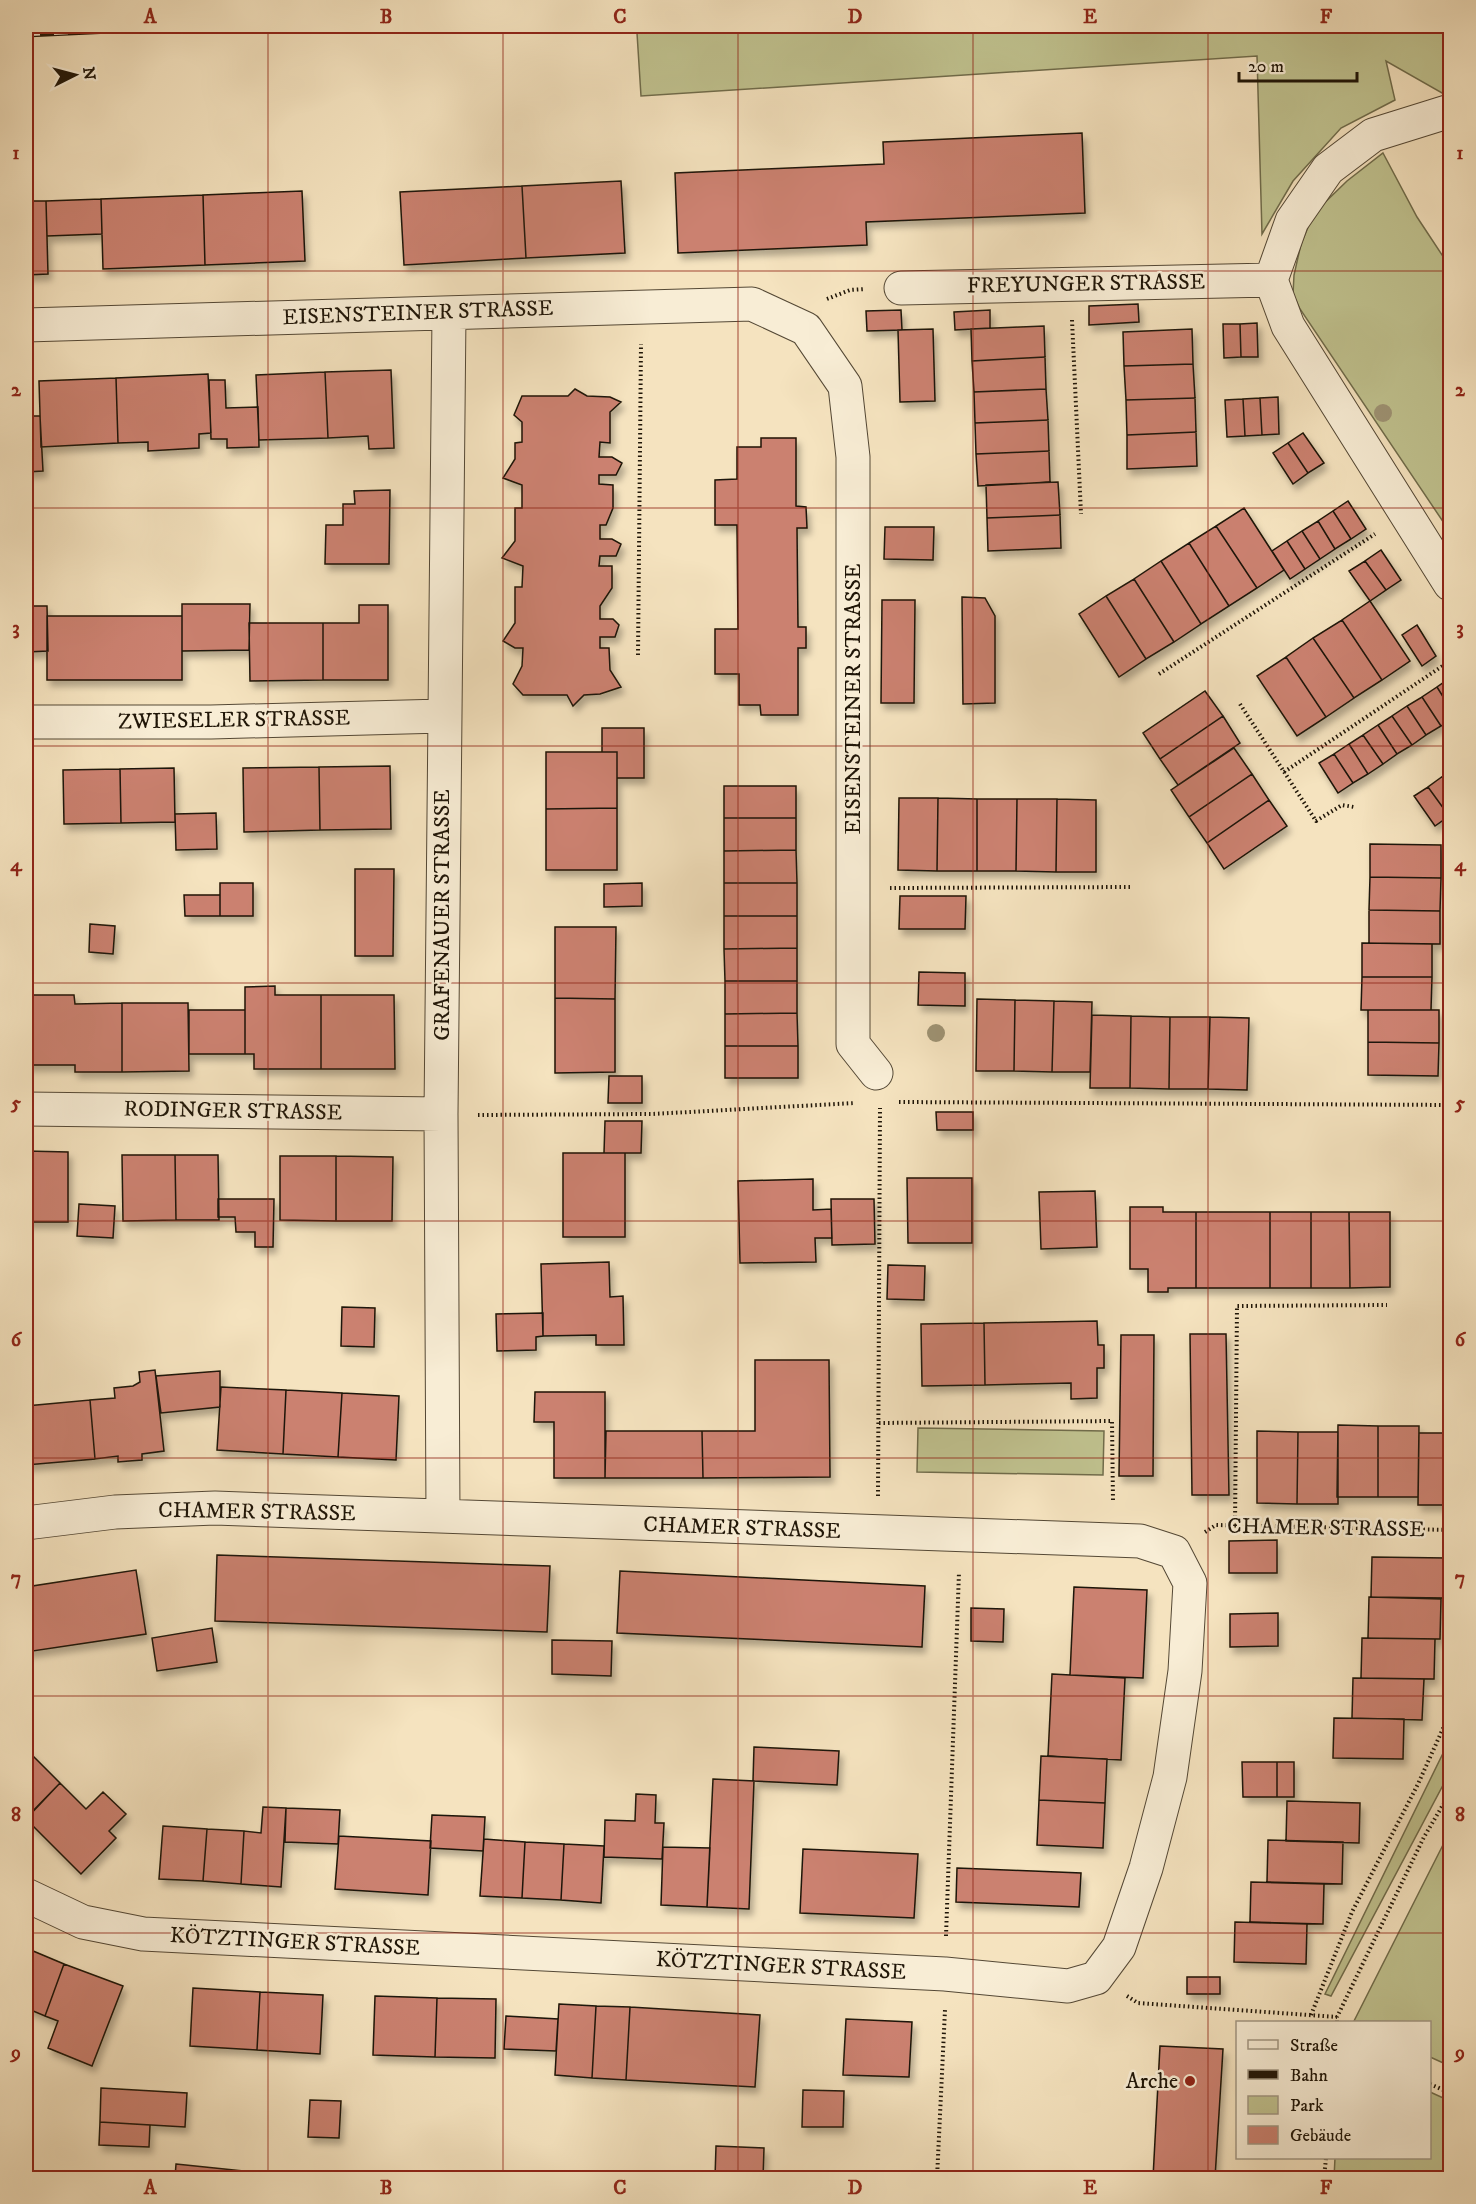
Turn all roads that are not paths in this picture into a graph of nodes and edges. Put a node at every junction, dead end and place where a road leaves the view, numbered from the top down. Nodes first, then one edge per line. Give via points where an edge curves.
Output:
1 (1450, 111) edge
2 (1271, 280) junction
3 (901, 288) road end
4 (449, 314) junction
5 (26, 325) edge
6 (1450, 584) edge
7 (443, 716) junction
8 (26, 722) edge
9 (878, 1088) road end
10 (26, 1109) edge
11 (441, 1114) junction
12 (443, 1516) junction
13 (26, 1523) edge
14 (26, 1895) edge
15 (1096, 1978) joint

1 - 2 street via 1372,135 1328,170 1292,221
2 - 3 street, FREYUNGER STRASSE
2 - 6 street via 1288,326
4 - 5 street, EISENSTEINER STRASSE
4 - 7 street, GRAFENAUER STRASSE
4 - 9 street, EISENSTEINER STRASSE via 752,304 806,329 845,386 854,457 853,1044
7 - 8 street, ZWIESELER STRASSE
7 - 11 street, GRAFENAUER STRASSE
10 - 11 street, RODINGER STRASSE
11 - 12 street, GRAFENAUER STRASSE
12 - 13 street, CHAMER STRASSE via 173,1508
12 - 15 street, CHAMER STRASSE via 1140,1541 1174,1552 1190,1583 1185,1671 1170,1777 1146,1868 1119,1947
14 - 15 street, KÖTZTINGER STRASSE via 82,1922 143,1934 945,1974 1068,1986

